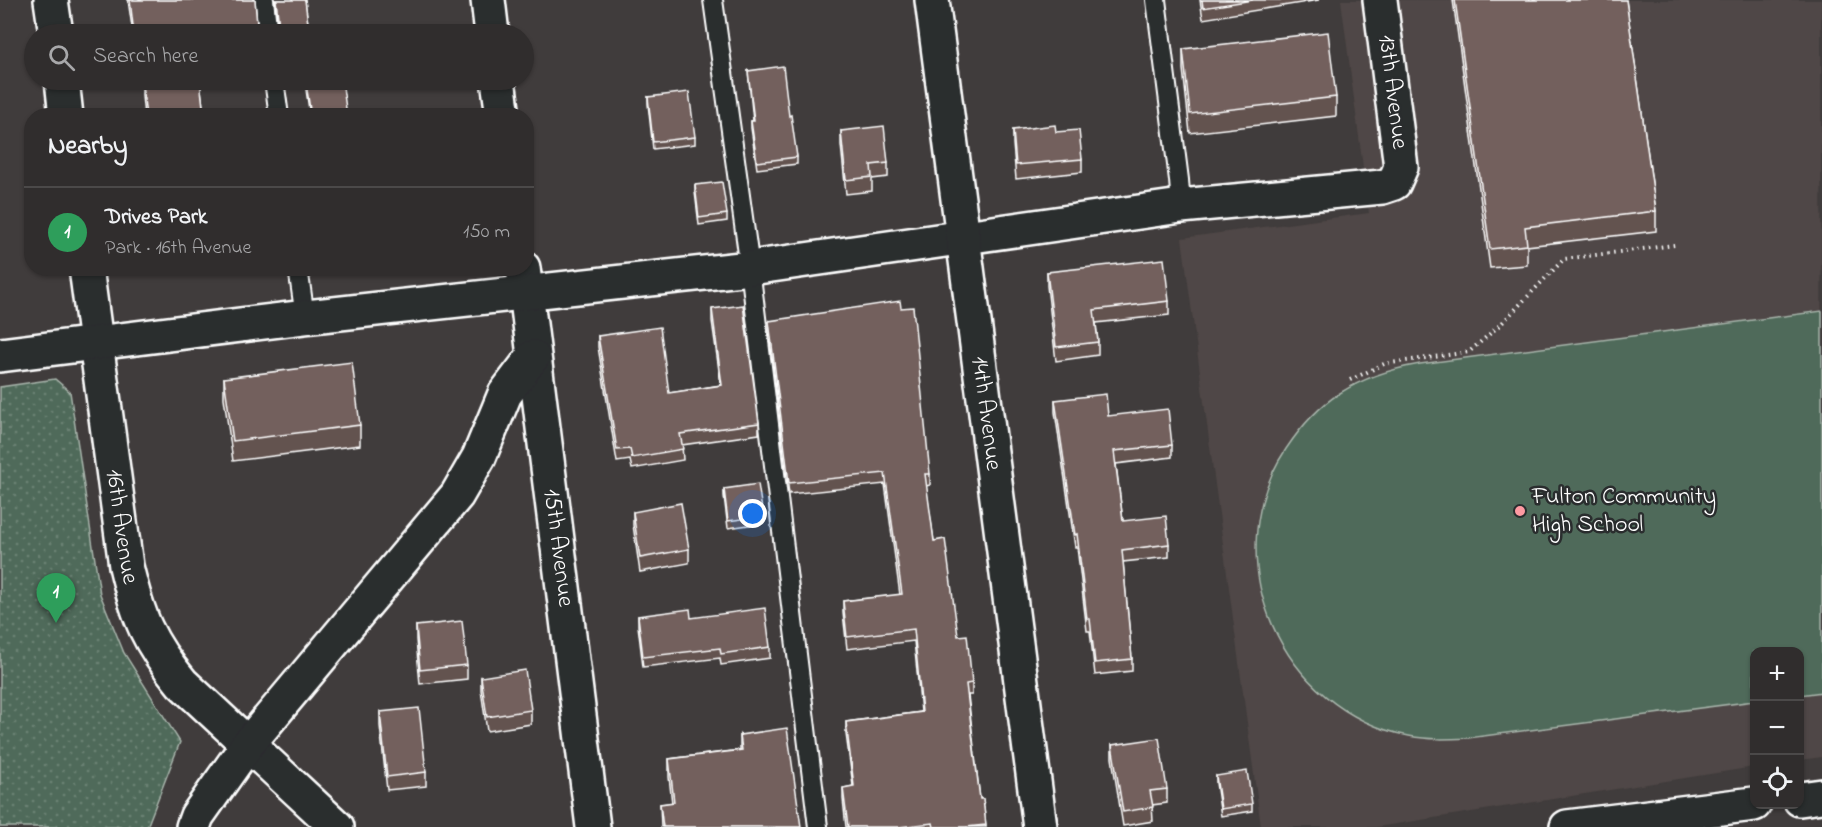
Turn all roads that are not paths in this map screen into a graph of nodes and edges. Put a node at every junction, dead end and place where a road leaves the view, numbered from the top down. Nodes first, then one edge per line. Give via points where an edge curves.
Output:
1 (51, 0) edge
2 (264, 0) edge
3 (488, 0) edge
4 (713, 0) edge
5 (932, 0) edge
6 (1156, 0) edge
7 (1380, 0) edge
8 (55, 24) edge
9 (267, 24) edge
10 (491, 24) edge
11 (63, 90) edge
12 (275, 90) edge
13 (499, 90) edge
14 (65, 108) edge
15 (278, 108) edge
16 (502, 108) edge
17 (1181, 206) junction
18 (964, 236) junction
19 (750, 268) junction
20 (87, 276) edge
21 (299, 276) edge
22 (525, 281) edge
23 (305, 317) junction
24 (96, 344) junction
25 (0, 355) edge
26 (533, 357) junction
27 (248, 744) junction
28 (1822, 796) edge
29 (1804, 798) edge
30 (1736, 813) edge
31 (193, 827) edge
32 (337, 827) edge
33 (593, 827) edge
34 (818, 827) edge
35 (1040, 827) edge
36 (1567, 827) edge

1 - 8 street
2 - 9 lane
3 - 10 street
4 - 19 lane
5 - 18 street, 14th Avenue
6 - 17 lane
7 - 17 street, 13th Avenue via 1401,167 1394,183
11 - 14 street
12 - 15 lane
13 - 16 street
17 - 18 street
18 - 19 street
18 - 35 street, 14th Avenue
19 - 22 street
19 - 34 lane
20 - 24 street, 16th Avenue
21 - 23 lane
22 - 23 street
22 - 26 street, 15th Avenue
23 - 24 street
24 - 25 street
24 - 27 street, 16th Avenue via 134,604 160,656 182,683
26 - 27 street via 506,394 479,457 457,495
26 - 33 street, 15th Avenue
27 - 31 street
27 - 32 street, 16th Avenue
28 - 29 street
30 - 36 street

